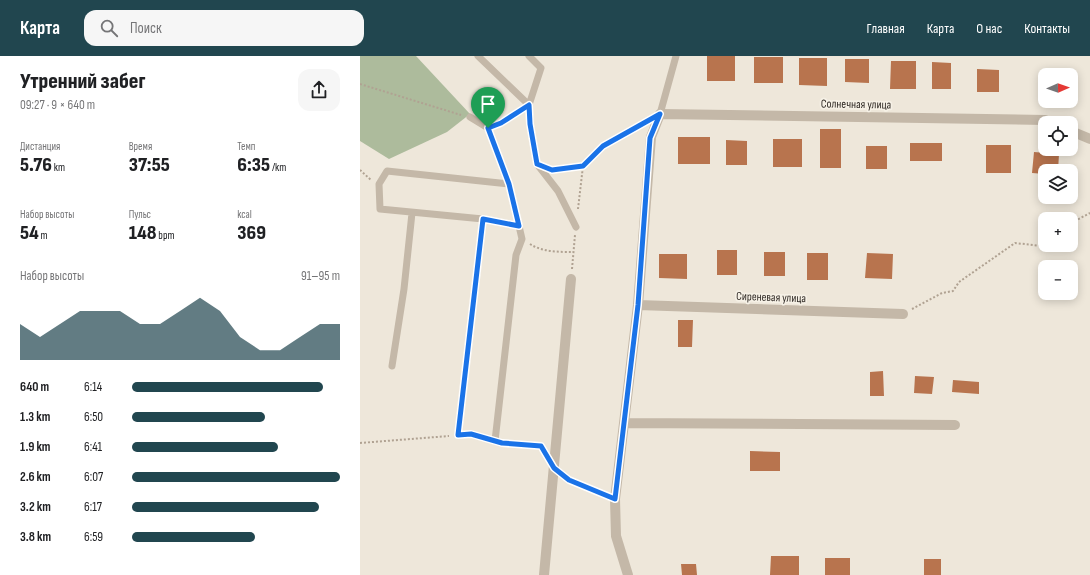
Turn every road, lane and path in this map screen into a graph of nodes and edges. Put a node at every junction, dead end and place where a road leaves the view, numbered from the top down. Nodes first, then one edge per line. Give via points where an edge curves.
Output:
1 (478, 56) edge
2 (529, 56) edge
3 (676, 56) edge
4 (360, 84) edge
5 (529, 105) junction
6 (660, 114) junction
7 (470, 117) joint
8 (1038, 120) edge
9 (488, 128) junction
10 (1078, 134) edge
11 (1090, 139) edge
12 (537, 164) junction
13 (583, 166) junction
14 (509, 184) junction
15 (412, 213) junction
16 (1090, 213) edge
17 (483, 219) junction
18 (1078, 219) edge
19 (519, 226) junction
20 (576, 227) junction
21 (522, 239) junction
22 (1038, 246) edge
23 (574, 252) junction
24 (571, 279) joint
25 (638, 305) junction
26 (903, 314) joint
27 (392, 366) dead end
28 (624, 423) junction
29 (955, 425) dead end
30 (458, 435) junction
31 (495, 441) junction
32 (360, 443) edge
33 (544, 452) dead end
34 (554, 468) junction
35 (615, 499) junction
36 (544, 575) edge
37 (628, 575) edge

1 - 5 lane
2 - 5 lane via 541,68
3 - 6 lane
4 - 7 path
5 - 9 lane
5 - 12 lane
6 - 8 street, Солнечная улица
6 - 13 path via 603,146
6 - 25 street via 650,138
7 - 9 lane
9 - 14 lane
10 - 11 street
12 - 13 path via 552,170
12 - 20 lane via 558,191
13 - 20 path
14 - 15 lane via 387,171 379,184 380,209
14 - 19 lane
15 - 17 lane
15 - 27 lane
16 - 18 path
17 - 19 lane
17 - 30 lane
19 - 21 lane
20 - 23 path
21 - 23 path via 535,248
21 - 31 lane via 516,255
22 - 26 path via 1015,243 959,282 953,291 942,293
23 - 24 path
24 - 34 street
25 - 26 street, Сиреневая улица
25 - 28 street
28 - 29 street
28 - 35 street
30 - 31 path via 471,434
30 - 32 path
31 - 33 path via 541,446
34 - 35 path via 569,480
34 - 36 street
35 - 37 street via 616,536

